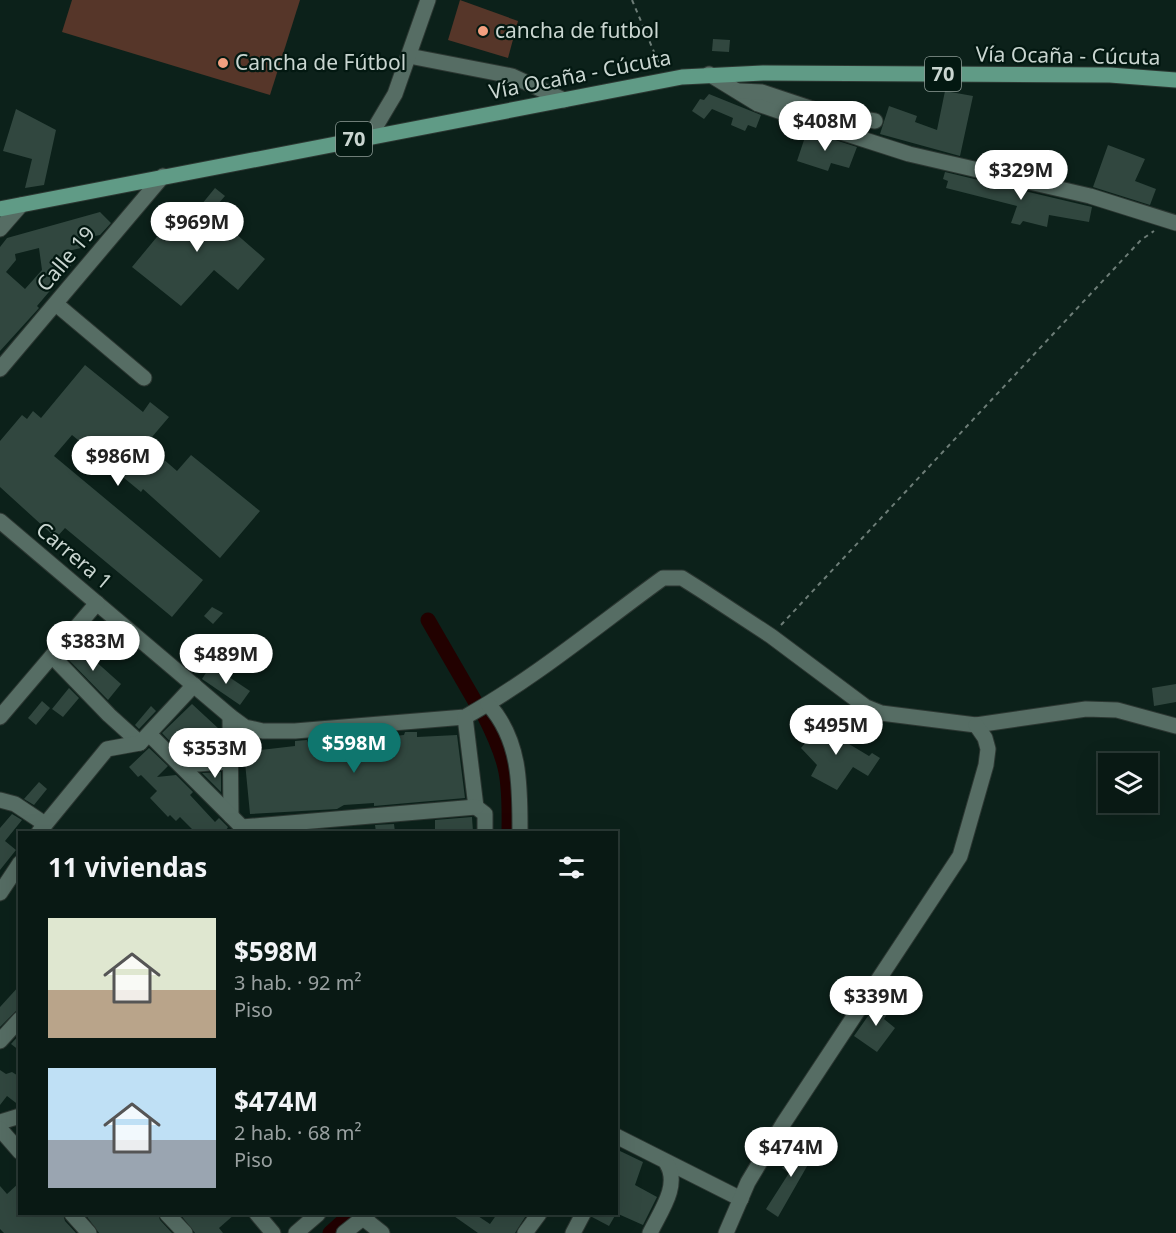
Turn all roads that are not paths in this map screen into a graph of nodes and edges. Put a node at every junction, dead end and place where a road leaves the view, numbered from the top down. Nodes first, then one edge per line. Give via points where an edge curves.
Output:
1 (428, 0) edge
2 (409, 56) junction
3 (709, 75) junction
4 (1176, 80) edge
5 (740, 91) junction
6 (564, 100) junction
7 (875, 121) dead end
8 (370, 136) junction
9 (163, 176) junction
10 (21, 205) junction
11 (0, 209) edge
12 (1171, 222) edge
13 (0, 229) edge
14 (56, 304) junction
15 (0, 369) edge
16 (144, 378) dead end
17 (0, 521) edge
18 (97, 603) junction
19 (52, 656) junction
20 (194, 686) junction
21 (488, 705) junction
22 (230, 716) junction
23 (0, 717) edge
24 (465, 717) junction
25 (976, 725) junction
26 (1176, 726) edge
27 (145, 739) junction
28 (229, 762) junction
29 (181, 765) junction
30 (0, 800) edge
31 (476, 807) junction
32 (240, 825) edge
33 (42, 828) edge
34 (485, 831) edge
35 (520, 831) edge
36 (18, 866) edge
37 (1, 890) edge
38 (18, 1021) edge
39 (0, 1041) edge
40 (18, 1117) edge
41 (0, 1122) edge
42 (0, 1129) edge
43 (618, 1139) edge
44 (18, 1150) edge
45 (667, 1164) junction
46 (741, 1200) junction
47 (73, 1215) edge
48 (168, 1215) edge
49 (257, 1215) edge
50 (317, 1215) edge
51 (538, 1215) edge
52 (582, 1215) edge
53 (366, 1216) edge
54 (88, 1233) edge
55 (184, 1233) edge
56 (273, 1233) edge
57 (296, 1233) edge
58 (344, 1233) edge
59 (382, 1233) edge
60 (525, 1233) edge
61 (573, 1233) edge
62 (650, 1233) edge
63 (726, 1233) edge

1 - 2 street
2 - 6 street via 512,76
2 - 8 street via 395,94
3 - 4 main road, Vía Ocaña - Cúcuta / 70 via 1098,75
3 - 5 street
3 - 6 main road, Vía Ocaña - Cúcuta / 70
5 - 7 street via 762,92 822,112
5 - 12 street via 758,104 909,154 1090,196
6 - 8 main road, Vía Ocaña - Cúcuta / 70
8 - 9 main road, Vía Ocaña - Cúcuta / 70
9 - 10 main road, Vía Ocaña - Cúcuta / 70
9 - 14 street, Calle 19
10 - 11 main road, Vía Ocaña - Cúcuta / 70
10 - 13 street
14 - 15 street, Calle 19
14 - 16 street
17 - 18 street, Carrera 1
18 - 19 street
18 - 20 street, Carrera 1
19 - 23 street
19 - 27 street via 109,715
20 - 22 street, Carrera 1
20 - 27 street
21 - 24 street
21 - 25 street via 663,578 682,578 771,636 866,707 881,713
21 - 35 street via 508,734 515,756 520,778
22 - 24 street, Carrera 1 via 245,727 263,731
22 - 28 street
24 - 31 street
25 - 26 street via 1086,709 1134,713
25 - 46 street via 988,749 960,856 783,1124
27 - 29 street
27 - 33 street via 107,750
28 - 29 street
28 - 32 street
29 - 32 street
30 - 33 street via 15,804
31 - 32 street
31 - 34 street via 485,814
36 - 37 street
38 - 39 street
40 - 41 street
42 - 44 street
43 - 45 street
45 - 46 street
45 - 62 street via 672,1186
46 - 63 street
47 - 54 street
48 - 55 street
49 - 56 street
50 - 57 street
51 - 60 street
52 - 61 street
53 - 58 street
53 - 59 street

